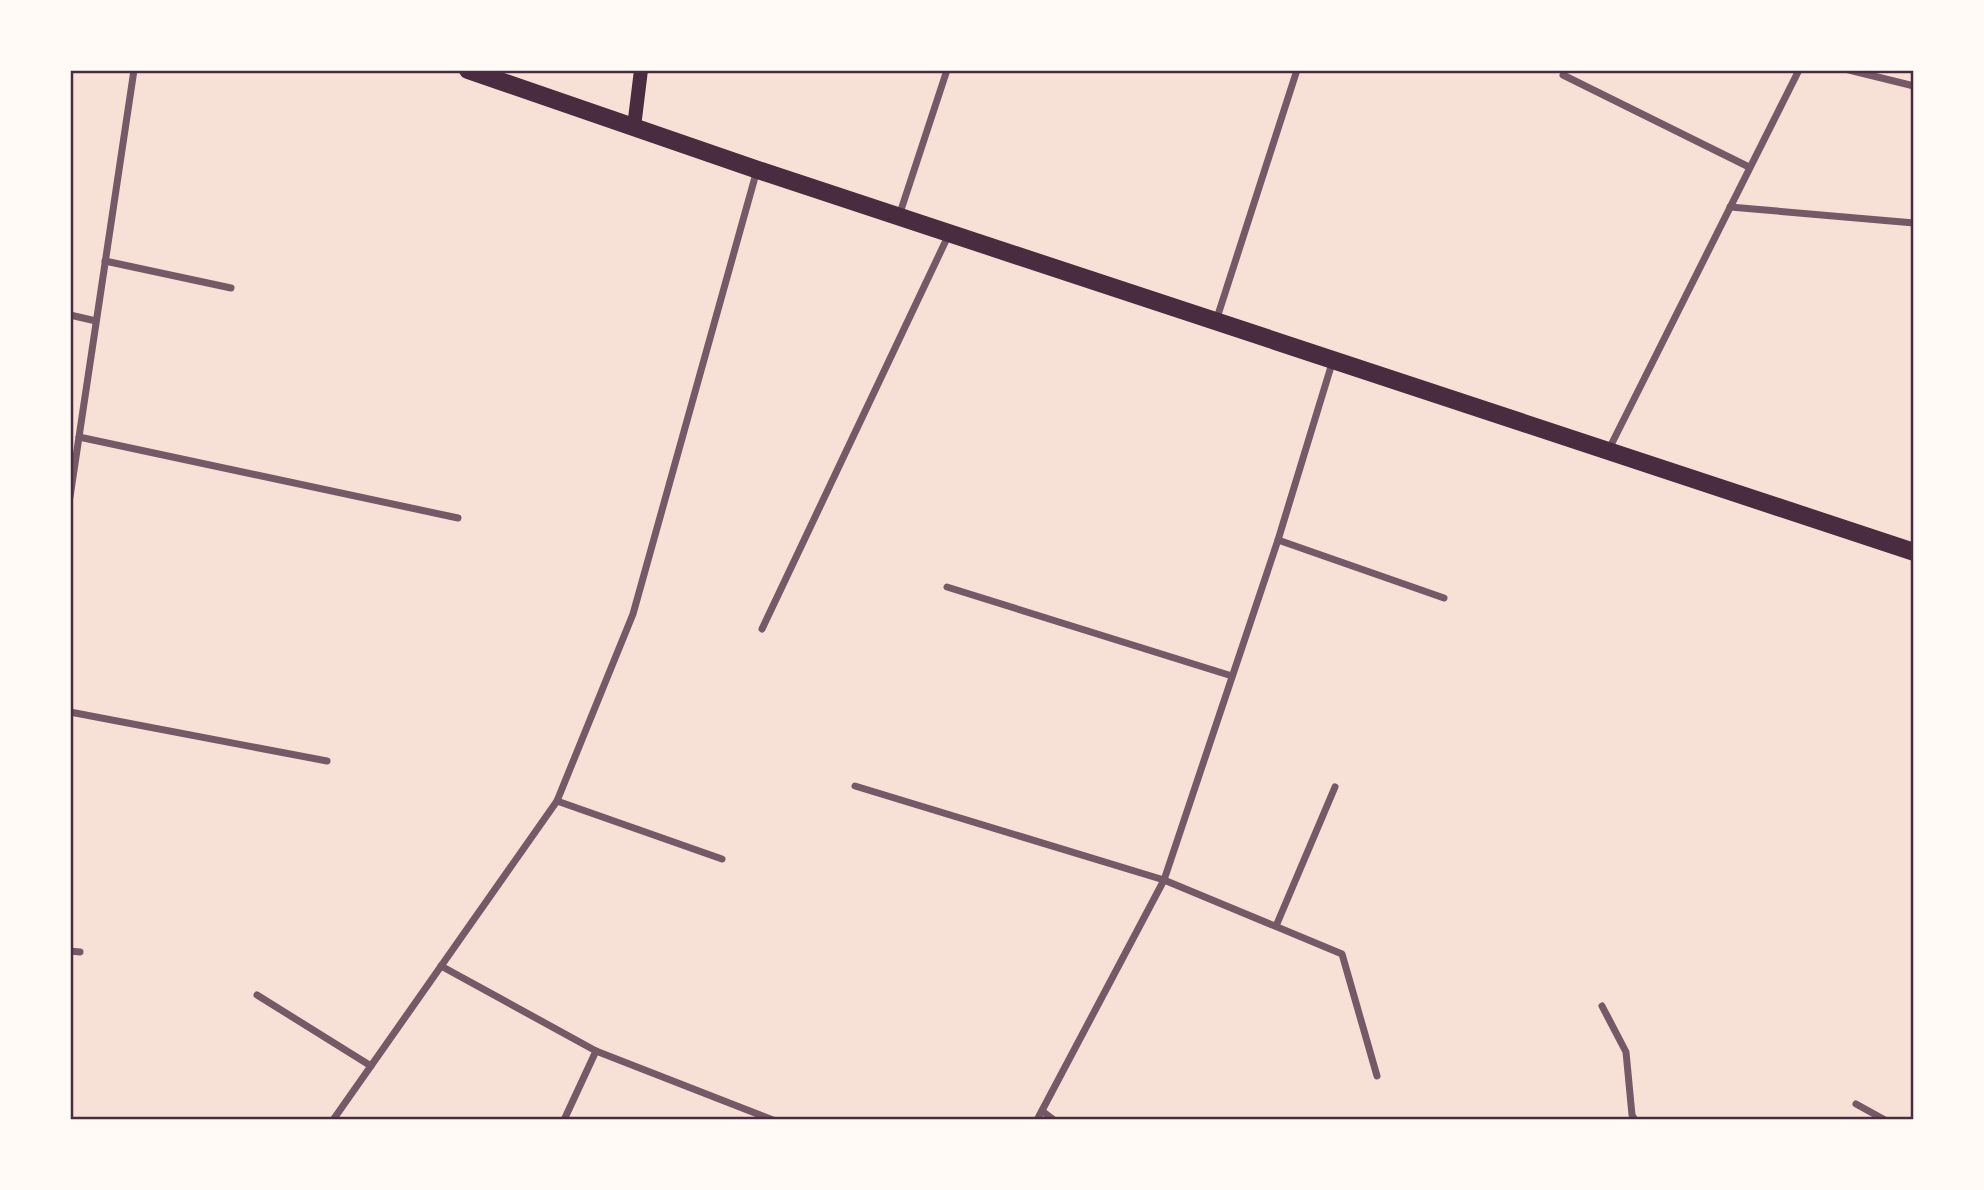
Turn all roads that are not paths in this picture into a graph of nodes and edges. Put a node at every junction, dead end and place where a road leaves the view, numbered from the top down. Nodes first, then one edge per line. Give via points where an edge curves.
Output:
1 (134, 70) edge
2 (468, 70) edge
3 (641, 70) edge
4 (947, 70) edge
5 (1297, 70) edge
6 (1799, 70) edge
7 (1849, 70) edge
8 (1563, 75) dead end
9 (1914, 86) edge
10 (634, 128) junction
11 (1749, 167) junction
12 (758, 170) junction
13 (1730, 207) junction
14 (898, 217) junction
15 (1914, 223) edge
16 (950, 233) junction
17 (105, 261) junction
18 (232, 288) dead end
19 (70, 315) edge
20 (96, 321) junction
21 (1215, 321) junction
22 (1333, 360) junction
23 (79, 437) junction
24 (1608, 451) junction
25 (70, 497) edge
26 (458, 518) dead end
27 (1278, 540) junction
28 (1914, 552) edge
29 (947, 587) dead end
30 (1444, 598) dead end
31 (762, 629) dead end
32 (1232, 676) junction
33 (70, 712) edge
34 (327, 761) dead end
35 (855, 786) dead end
36 (1335, 787) dead end
37 (557, 801) junction
38 (722, 859) dead end
39 (1164, 880) junction
40 (1276, 926) junction
41 (70, 951) edge
42 (80, 952) dead end
43 (441, 966) junction
44 (257, 995) dead end
45 (1602, 1006) dead end
46 (596, 1051) junction
47 (371, 1066) junction
48 (1377, 1076) dead end
49 (1856, 1104) dead end
50 (1042, 1111) junction
51 (1633, 1117) edge
52 (333, 1120) edge
53 (564, 1120) edge
54 (773, 1120) edge
55 (1037, 1120) edge
56 (1054, 1120) edge
57 (1624, 1120) edge
58 (1885, 1120) edge

1 - 17 street
2 - 10 main road
3 - 10 main road
4 - 14 street
5 - 21 street
6 - 11 street
7 - 9 street
8 - 11 street
10 - 12 main road
11 - 13 street
12 - 14 main road
12 - 37 street via 633,614
13 - 15 street
13 - 24 street
14 - 16 main road
16 - 21 main road
16 - 31 street
17 - 18 street
17 - 20 street
19 - 20 street
20 - 23 street
21 - 22 main road
22 - 24 main road
22 - 27 street
23 - 25 street
23 - 26 street
24 - 28 main road
27 - 30 street
27 - 32 street
29 - 32 street
32 - 39 street
33 - 34 street
35 - 39 street
36 - 40 street
37 - 38 street
37 - 43 street
39 - 40 street
39 - 50 street
40 - 48 street via 1342,954
41 - 42 street
43 - 46 street
43 - 47 street
44 - 47 street
45 - 51 street via 1626,1052
46 - 53 street
46 - 54 street
47 - 52 street
49 - 58 street
50 - 55 street
50 - 56 street
51 - 57 street

